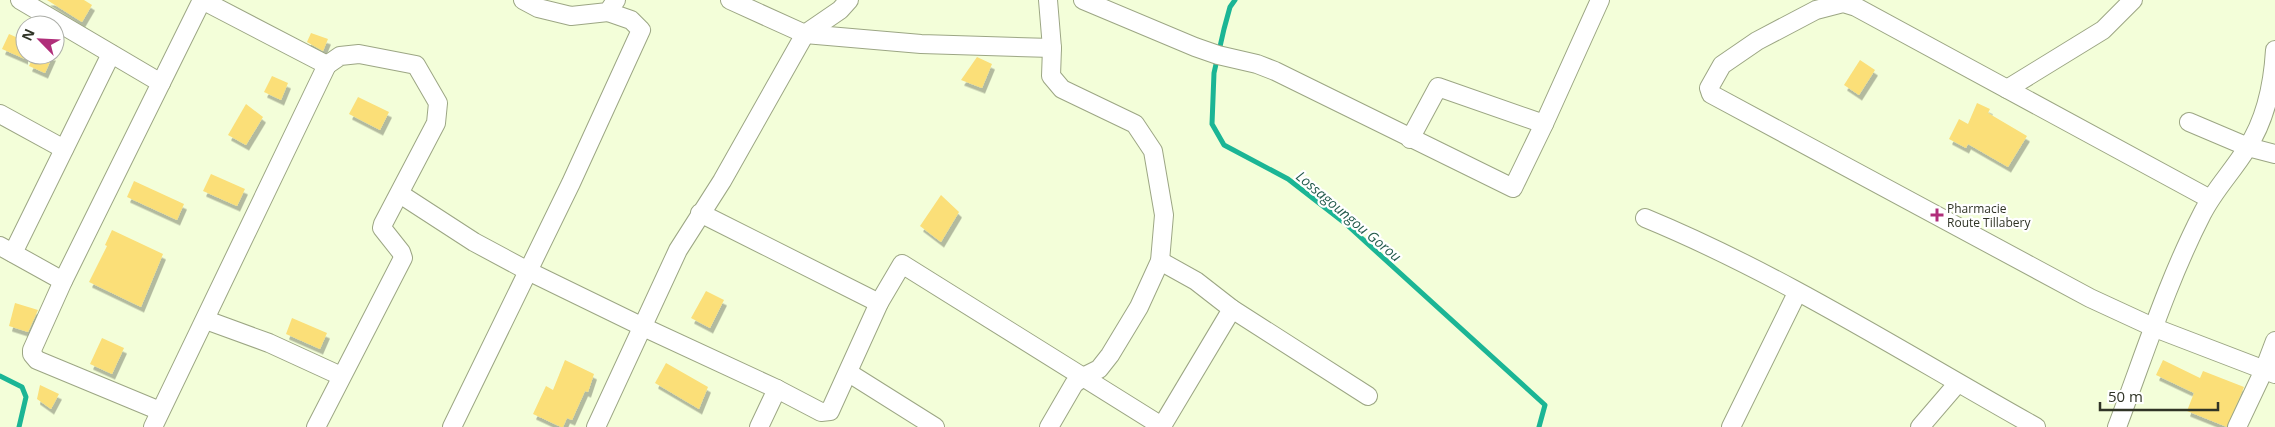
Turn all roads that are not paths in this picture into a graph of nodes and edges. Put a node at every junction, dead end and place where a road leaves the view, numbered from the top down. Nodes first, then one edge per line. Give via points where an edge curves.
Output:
1 (20, 0) edge
2 (202, 0) edge
3 (523, 0) edge
4 (730, 0) edge
5 (849, 0) edge
6 (1048, 0) edge
7 (1083, 0) edge
8 (1600, 0) edge
9 (2134, 0) edge
10 (39, 5) edge
11 (612, 6) edge
12 (805, 34) junction
13 (1052, 48) junction
14 (2275, 50) edge
15 (111, 54) junction
16 (327, 65) junction
17 (161, 83) junction
18 (2007, 89) junction
19 (0, 114) edge
20 (2189, 122) dead end
21 (1544, 124) junction
22 (1410, 139) junction
23 (2248, 147) junction
24 (64, 149) junction
25 (2275, 154) edge
26 (400, 194) junction
27 (2210, 199) junction
28 (700, 214) junction
29 (1644, 218) dead end
30 (7, 250) edge
31 (1160, 261) junction
32 (528, 271) junction
33 (63, 281) junction
34 (1797, 292) junction
35 (879, 303) junction
36 (1232, 309) junction
37 (206, 320) junction
38 (641, 326) junction
39 (2155, 328) junction
40 (2275, 341) edge
41 (2270, 372) edge
42 (849, 373) junction
43 (341, 376) junction
44 (1083, 377) junction
45 (1957, 384) junction
46 (777, 389) junction
47 (1368, 396) dead end
48 (157, 419) edge
49 (316, 427) edge
50 (452, 427) edge
51 (596, 427) edge
52 (759, 427) edge
53 (935, 427) edge
54 (1049, 427) edge
55 (1162, 427) edge
56 (1731, 427) edge
57 (1920, 427) edge
58 (2036, 427) edge
59 (2117, 427) edge
60 (2237, 427) edge

1 - 10 street
2 - 16 street
2 - 17 street
3 - 11 street via 538,8 571,16
4 - 12 street
5 - 12 street
6 - 13 street
7 - 22 street via 1195,47 1257,64
8 - 21 street
9 - 18 street via 2104,30
10 - 15 street
11 - 32 street via 641,30
12 - 13 street via 902,43
12 - 28 street
13 - 31 street via 1051,76 1062,89 1135,124 1153,151 1164,215
14 - 23 street via 2268,102
15 - 17 street
15 - 24 street
16 - 26 street via 340,56 359,54 416,65 438,103 436,122
16 - 37 street
17 - 33 street
18 - 27 street
18 - 39 street via 1843,3 1816,10 1740,51 1722,65 1709,88 1711,94 2090,298
19 - 24 street
20 - 23 street
21 - 22 street via 1438,87
21 - 22 street via 1513,188
23 - 25 street
23 - 27 street
24 - 30 street
26 - 32 street via 474,242
26 - 43 street via 382,228 402,252 403,258
27 - 39 street via 2171,281
28 - 35 street
28 - 38 street via 678,250
29 - 34 street via 1691,237
30 - 33 street
31 - 36 street via 1196,281
31 - 44 street via 1139,307 1110,355 1099,369
32 - 38 street
32 - 50 street
33 - 48 street via 32,350 34,358
34 - 45 street
34 - 56 street
35 - 42 street
35 - 44 street via 902,264
36 - 47 street
36 - 55 street
37 - 43 street via 269,343
37 - 48 street
38 - 46 street
38 - 51 street
39 - 41 street
39 - 59 street
40 - 41 street
41 - 60 street
42 - 46 street via 830,410 821,412
42 - 53 street
43 - 49 street
44 - 54 street via 1074,384
44 - 55 street
45 - 57 street
45 - 58 street
46 - 52 street

